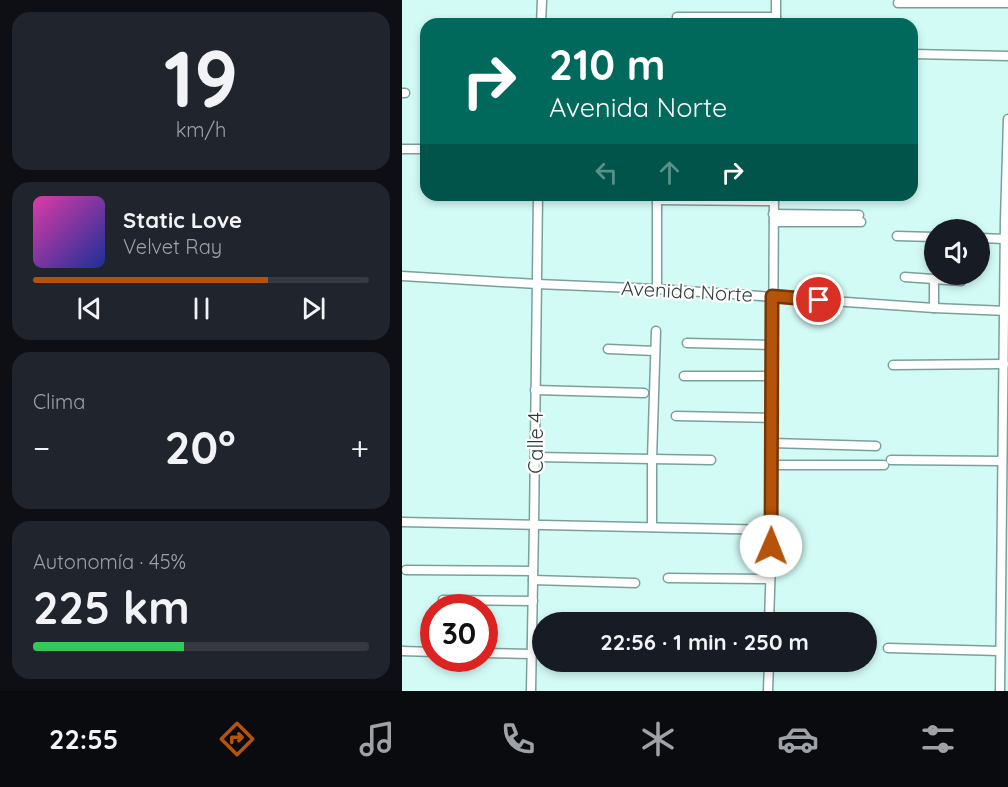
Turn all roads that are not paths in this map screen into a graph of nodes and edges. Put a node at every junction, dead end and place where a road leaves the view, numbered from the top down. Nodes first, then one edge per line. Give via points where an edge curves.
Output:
1 (542, 0) edge
2 (776, 0) edge
3 (898, 3) dead end
4 (1008, 3) edge
5 (677, 17) dead end
6 (541, 18) edge
7 (710, 18) edge
8 (776, 18) edge
9 (918, 54) edge
10 (1008, 56) edge
11 (1008, 119) edge
12 (402, 149) edge
13 (420, 149) edge
14 (1007, 155) edge
15 (538, 201) edge
16 (657, 201) edge
17 (774, 201) edge
18 (773, 218) junction
19 (860, 219) dead end
20 (1006, 220) edge
21 (897, 236) dead end
22 (924, 237) edge
23 (990, 238) edge
24 (1005, 239) junction
25 (1006, 253) edge
26 (402, 276) edge
27 (906, 277) dead end
28 (924, 278) edge
29 (537, 284) junction
30 (934, 285) edge
31 (657, 289) junction
32 (772, 296) junction
33 (934, 308) junction
34 (1006, 311) edge
35 (656, 331) dead end
36 (687, 343) dead end
37 (773, 345) junction
38 (608, 349) dead end
39 (655, 351) junction
40 (893, 365) dead end
41 (1005, 368) edge
42 (684, 376) dead end
43 (772, 376) junction
44 (535, 390) junction
45 (644, 393) dead end
46 (676, 416) dead end
47 (772, 418) junction
48 (1006, 430) edge
49 (772, 443) junction
50 (876, 446) dead end
51 (535, 457) junction
52 (652, 459) junction
53 (711, 460) dead end
54 (1002, 461) junction
55 (772, 465) junction
56 (402, 522) edge
57 (534, 525) junction
58 (652, 527) junction
59 (772, 530) junction
60 (406, 570) dead end
61 (533, 575) junction
62 (1005, 576) edge
63 (668, 578) dead end
64 (770, 579) junction
65 (635, 583) dead end
66 (498, 601) edge
67 (533, 602) junction
68 (769, 612) edge
69 (888, 648) dead end
70 (402, 651) edge
71 (1000, 651) junction
72 (420, 652) edge
73 (498, 653) edge
74 (531, 654) junction
75 (769, 672) edge
76 (531, 691) edge
77 (768, 691) edge
78 (1000, 691) edge

1 - 6 street
2 - 8 street
3 - 4 street
5 - 7 street
9 - 10 street
11 - 14 street
12 - 13 street
14 - 20 street
15 - 29 street, Calle 4
16 - 31 street
17 - 18 street
18 - 19 street
18 - 32 street
20 - 24 street
21 - 22 street
23 - 24 street
24 - 25 street
25 - 34 street
26 - 29 street, Avenida Norte
27 - 28 street
29 - 31 street, Avenida Norte
29 - 44 street, Calle 4
30 - 33 street
31 - 32 street, Avenida Norte
32 - 33 street, Avenida Norte
32 - 37 street
33 - 34 street, Avenida Norte
34 - 41 street
35 - 39 street
36 - 37 street
37 - 43 street
38 - 39 street
39 - 52 street
40 - 41 street
41 - 48 street
42 - 43 street
43 - 47 street
44 - 45 street
44 - 51 street, Calle 4
46 - 47 street
47 - 49 street
48 - 54 street
49 - 50 street
49 - 55 street
51 - 52 street
51 - 57 street, Calle 4
52 - 53 street
52 - 58 street
54 - 55 street
54 - 62 street
55 - 59 street
56 - 57 street
57 - 58 street
57 - 61 street, Calle 4
58 - 59 street
59 - 64 street
60 - 61 street
61 - 65 street
61 - 67 street, Calle 4
62 - 71 street
63 - 64 street
64 - 68 street
66 - 67 street
67 - 74 street, Calle 4
69 - 71 street
70 - 72 street
71 - 78 street
73 - 74 street
74 - 76 street, Calle 4
75 - 77 street

